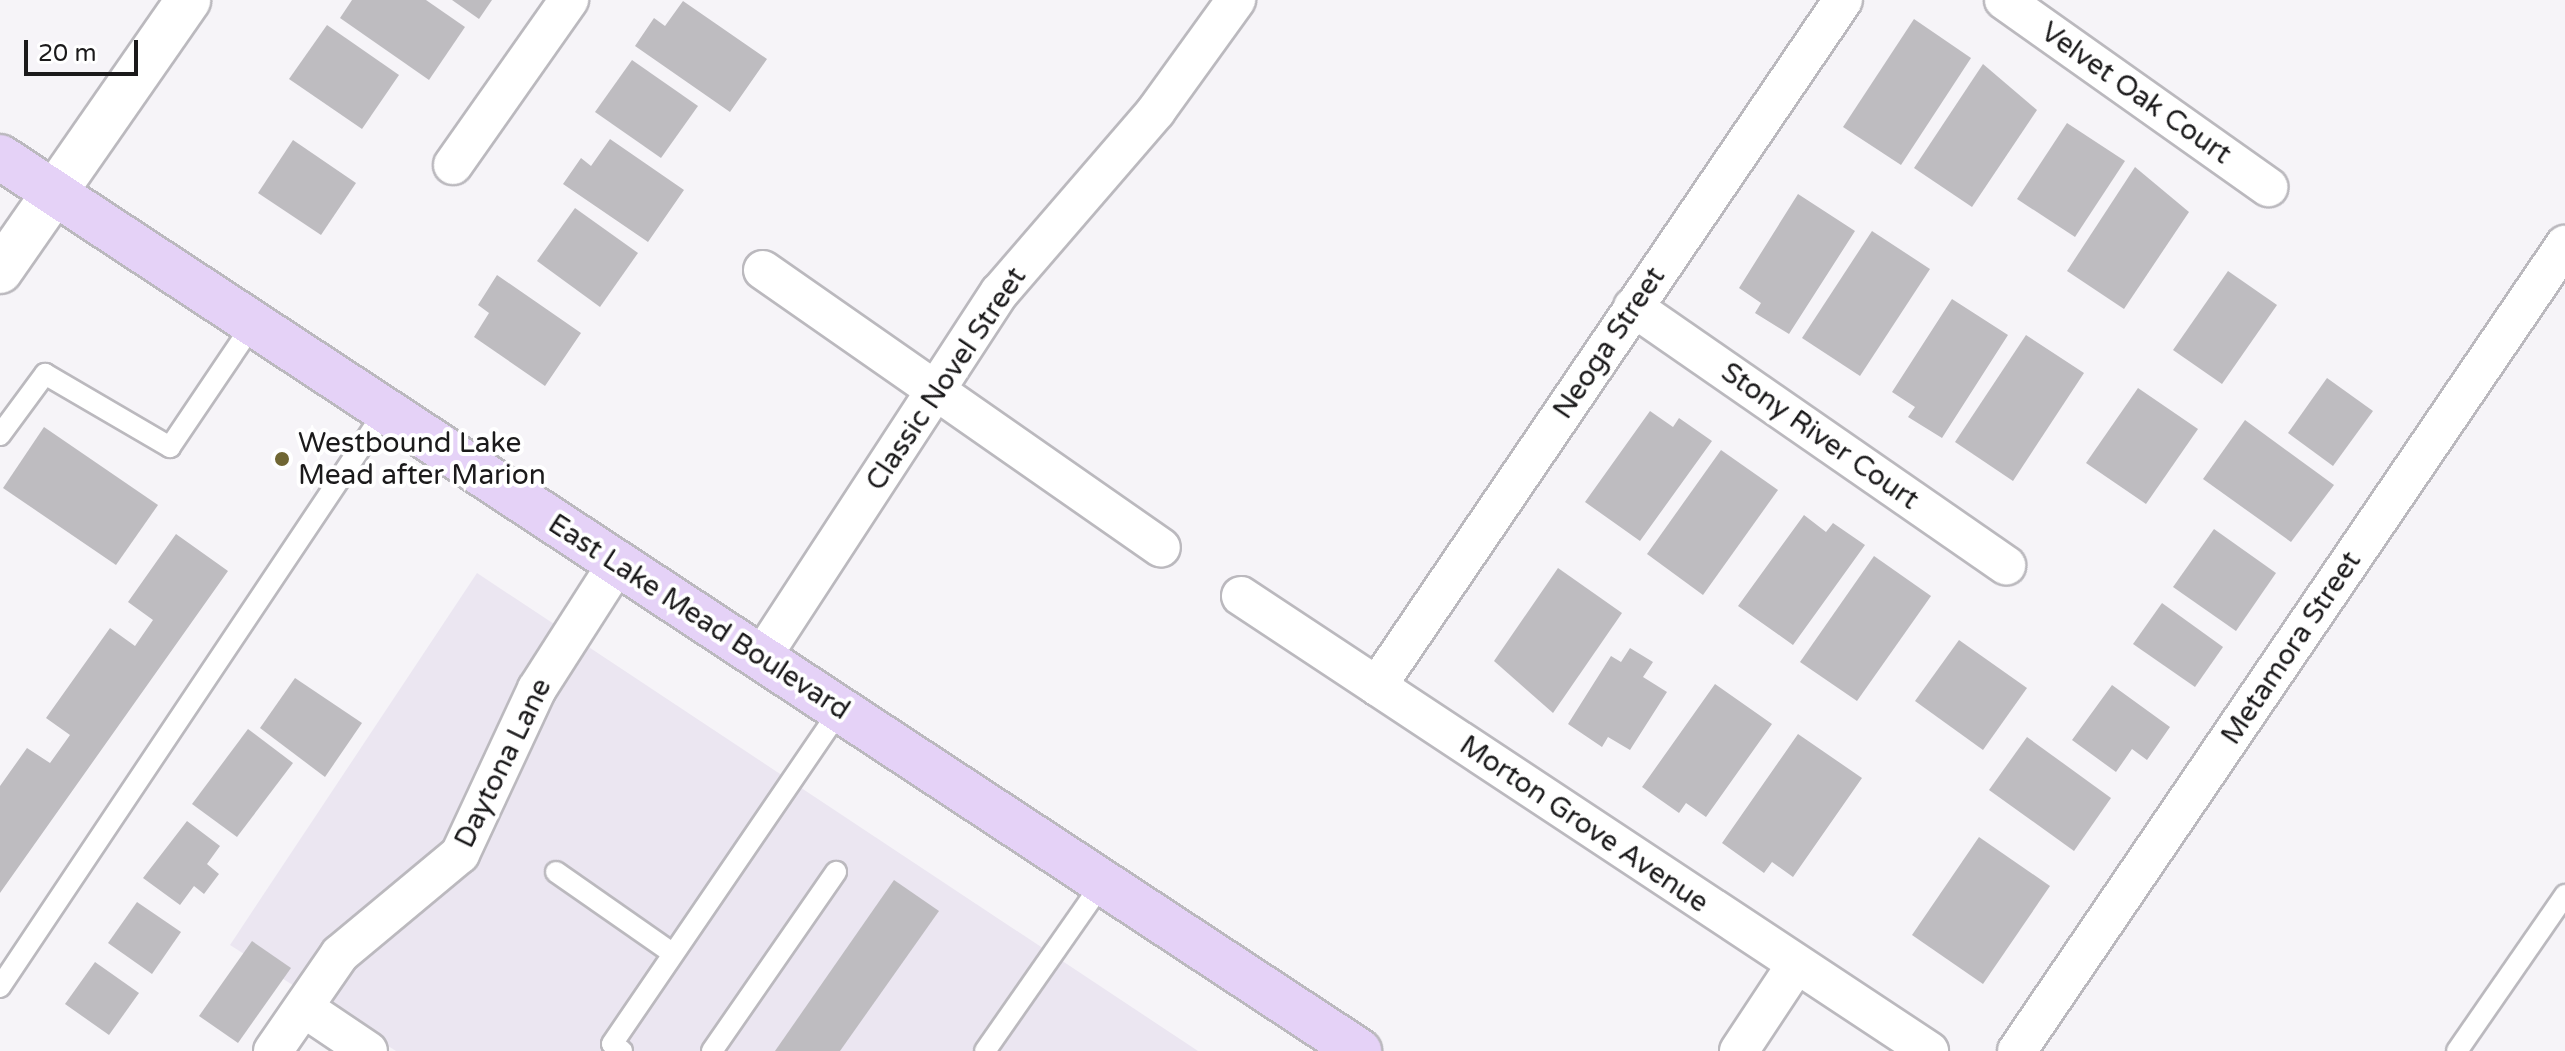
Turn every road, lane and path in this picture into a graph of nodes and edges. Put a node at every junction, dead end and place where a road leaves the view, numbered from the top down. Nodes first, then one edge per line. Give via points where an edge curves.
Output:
1 (188, 0) edge
2 (569, 0) edge
3 (1236, 0) edge
4 (1843, 0) edge
5 (2004, 0) edge
6 (0, 157) edge
7 (453, 165) dead end
8 (2268, 187) dead end
9 (54, 193) junction
10 (2565, 245) edge
11 (763, 270) dead end
12 (0, 271) edge
13 (1633, 307) junction
14 (253, 324) junction
15 (936, 391) junction
16 (385, 411) junction
17 (0, 435) edge
18 (1161, 548) dead end
19 (617, 564) junction
20 (2006, 565) dead end
21 (1241, 596) dead end
22 (761, 658) junction
23 (1377, 686) junction
24 (840, 710) junction
25 (556, 872) dead end
26 (836, 872) dead end
27 (1102, 883) junction
28 (2565, 895) edge
29 (672, 953) junction
30 (1796, 965) junction
31 (0, 987) edge
32 (304, 1008) junction
33 (273, 1051) edge
34 (368, 1051) edge
35 (622, 1051) edge
36 (712, 1051) edge
37 (985, 1051) edge
38 (1358, 1051) edge
39 (1739, 1051) edge
40 (1929, 1051) edge
41 (2017, 1051) edge
42 (2457, 1051) edge

1 - 9 street
2 - 7 street
3 - 15 street, Classic Novel Street via 1156,111 1000,292
4 - 13 street, Neoga Street
5 - 8 street, Velvet Oak Court
6 - 9 main road, East Lake Mead Boulevard
9 - 12 street
9 - 14 main road, East Lake Mead Boulevard
10 - 41 street, Metamora Street
11 - 15 street
13 - 20 street, Stony River Court
13 - 23 street, Neoga Street
14 - 16 main road, East Lake Mead Boulevard
14 - 17 lane via 170,447 45,374
15 - 18 street
15 - 22 street, Classic Novel Street
16 - 19 main road, East Lake Mead Boulevard
16 - 31 lane
19 - 22 main road, East Lake Mead Boulevard
19 - 32 street, Daytona Lane via 537,689 460,854 340,954
21 - 23 street, Morton Grove Avenue
22 - 24 main road, East Lake Mead Boulevard
23 - 30 street, Morton Grove Avenue
24 - 27 main road, East Lake Mead Boulevard
24 - 29 lane
25 - 29 lane
26 - 36 lane
27 - 37 lane
27 - 38 main road, East Lake Mead Boulevard
28 - 42 lane
29 - 35 lane via 612,1044
30 - 39 street
30 - 40 street, Morton Grove Avenue
32 - 33 street, Daytona Lane
32 - 34 street

